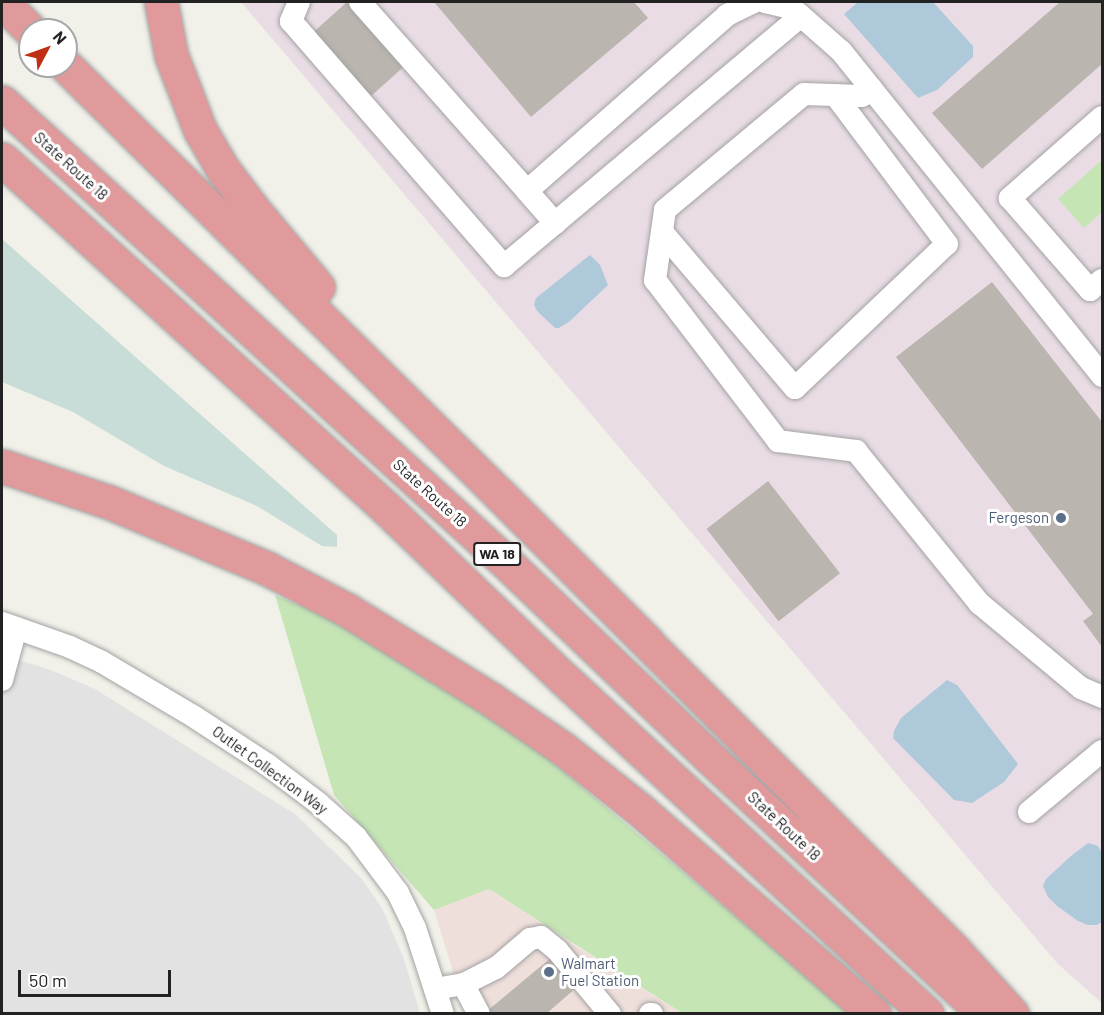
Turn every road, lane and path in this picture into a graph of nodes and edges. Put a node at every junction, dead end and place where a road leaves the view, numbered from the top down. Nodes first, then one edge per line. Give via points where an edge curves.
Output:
1 (2, 2) edge
2 (160, 2) edge
3 (299, 2) edge
4 (360, 2) edge
5 (754, 2) edge
6 (765, 2) edge
7 (801, 16) junction
8 (18, 18) edge
9 (78, 78) edge
10 (871, 88) junction
11 (835, 95) junction
12 (2, 102) edge
13 (1102, 117) edge
14 (2, 159) edge
15 (2, 191) edge
16 (526, 191) junction
17 (555, 223) junction
18 (662, 232) junction
19 (1102, 280) edge
20 (1102, 376) edge
21 (2, 466) edge
22 (499, 494) junction
23 (473, 592) junction
24 (9, 625) edge
25 (2, 680) edge
26 (1102, 697) edge
27 (1102, 752) edge
28 (1029, 812) dead end
29 (463, 984) junction
30 (435, 989) junction
31 (443, 1014) edge
32 (480, 1014) edge
33 (610, 1014) edge
34 (874, 1014) edge
35 (927, 1014) edge
36 (985, 1014) edge
37 (1012, 1014) edge

1 - 8 highway
2 - 22 highway via 171,55 185,95 222,168 291,255
3 - 17 street via 291,21 504,266
4 - 16 street
5 - 16 street via 727,15
6 - 7 street via 792,8
7 - 10 street via 841,51
7 - 17 street
9 - 22 highway
10 - 11 street via 862,96
10 - 20 street
11 - 18 street via 804,94 665,210
11 - 18 street via 948,244 795,387
12 - 36 highway, State Route 18 / WA 18 via 511,567
13 - 19 street via 1010,198 1090,290
14 - 23 highway, WA 18 via 385,507
15 - 23 highway via 426,560
16 - 17 street
18 - 26 street via 655,280 778,441 856,451 979,603 1081,688
21 - 34 highway via 109,502 268,569 347,610 492,700 562,748 639,809
22 - 37 highway via 945,941
23 - 35 highway, WA 18
24 - 25 street
24 - 30 street, Outlet Collection Way via 70,647 110,667 268,765 318,803 356,837 398,893 415,928
27 - 28 street
29 - 30 street
29 - 32 street
29 - 33 street via 496,968 530,939 541,937 557,950
30 - 31 street, Outlet Collection Way

